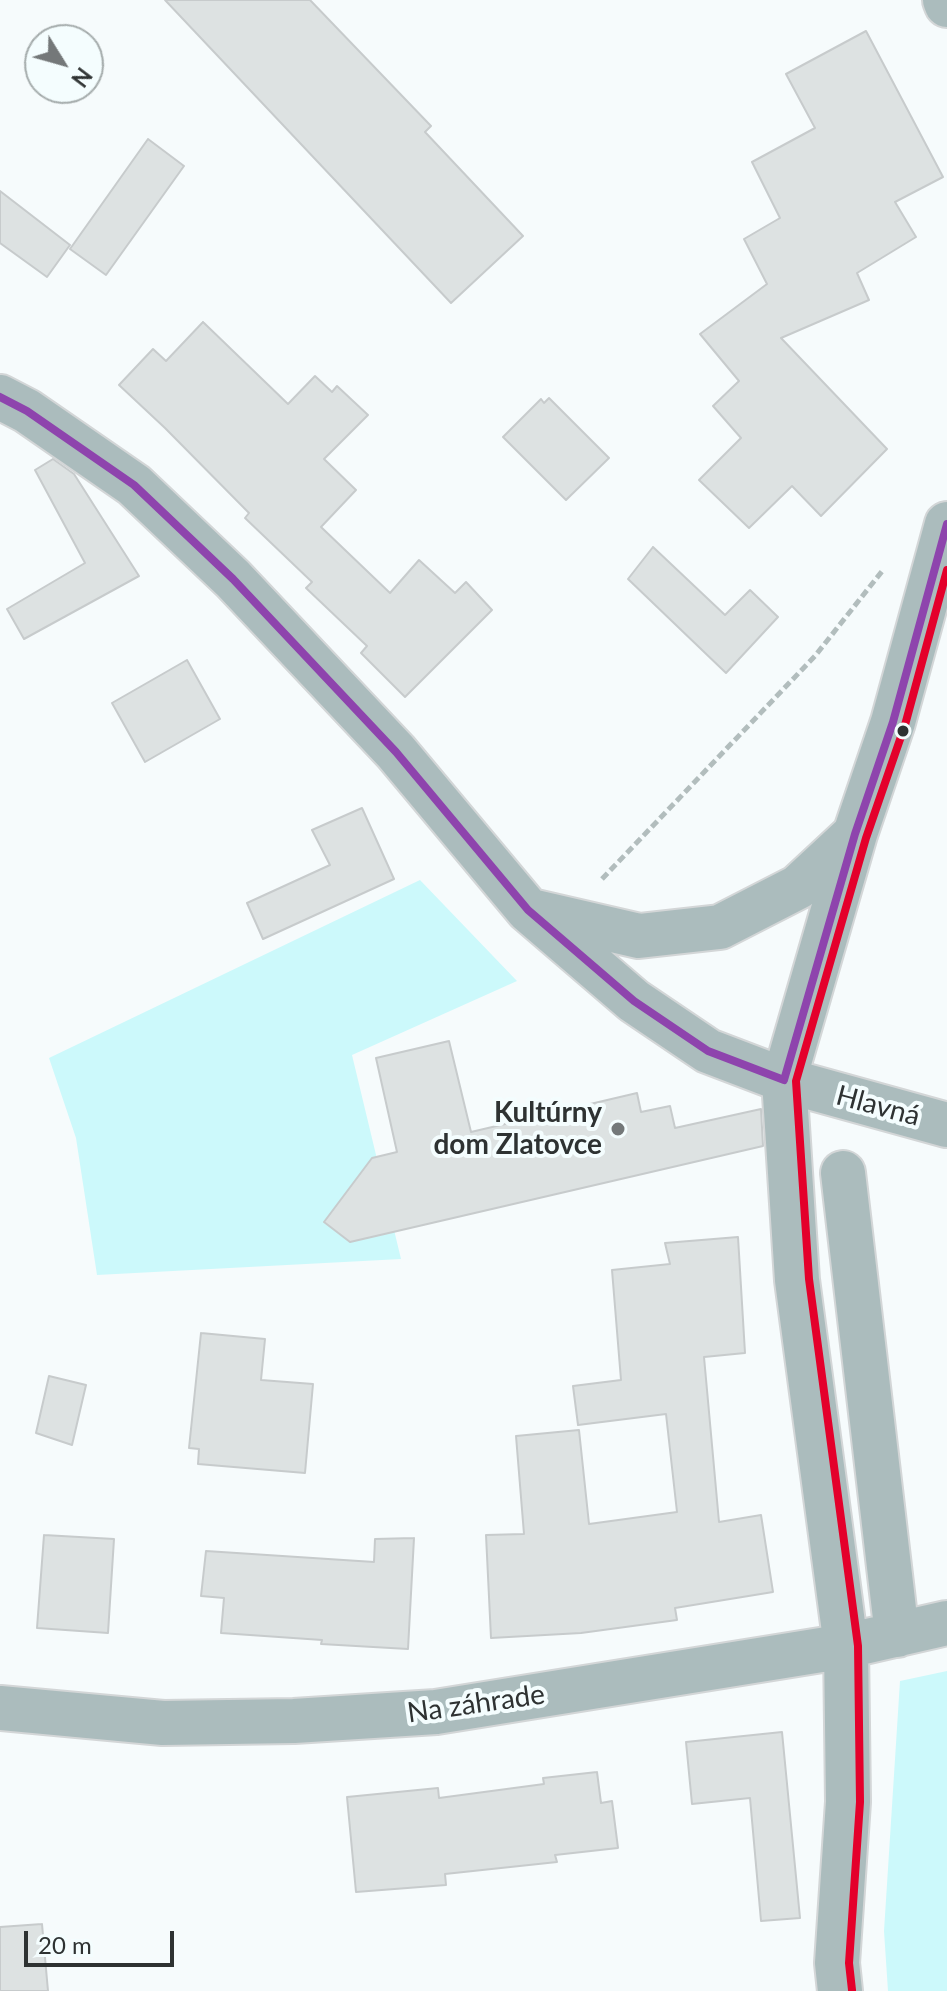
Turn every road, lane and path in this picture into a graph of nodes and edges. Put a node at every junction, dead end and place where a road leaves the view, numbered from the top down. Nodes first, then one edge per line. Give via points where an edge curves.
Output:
1 (0, 397) edge
2 (947, 524) edge
3 (891, 560) dead end
4 (855, 834) junction
5 (528, 910) junction
6 (784, 1080) junction
7 (947, 1125) edge
8 (843, 1173) dead end
9 (947, 1623) edge
10 (897, 1635) junction
11 (846, 1646) junction
12 (0, 1708) edge
13 (840, 1991) edge

1 - 5 street, Hlavná via 134,485 233,579 396,752
2 - 4 street via 893,722
3 - 5 path via 815,656 605,877
4 - 5 street via 798,887 720,927 639,936
4 - 6 street
5 - 6 street, Hlavná via 634,1001 708,1051
6 - 7 street, Hlavná
6 - 11 street via 797,1280
8 - 10 street
9 - 10 street, Na záhrade
10 - 11 street, Na záhrade
11 - 12 street, Na záhrade via 436,1712 163,1723
11 - 13 street via 848,1802 837,1963

